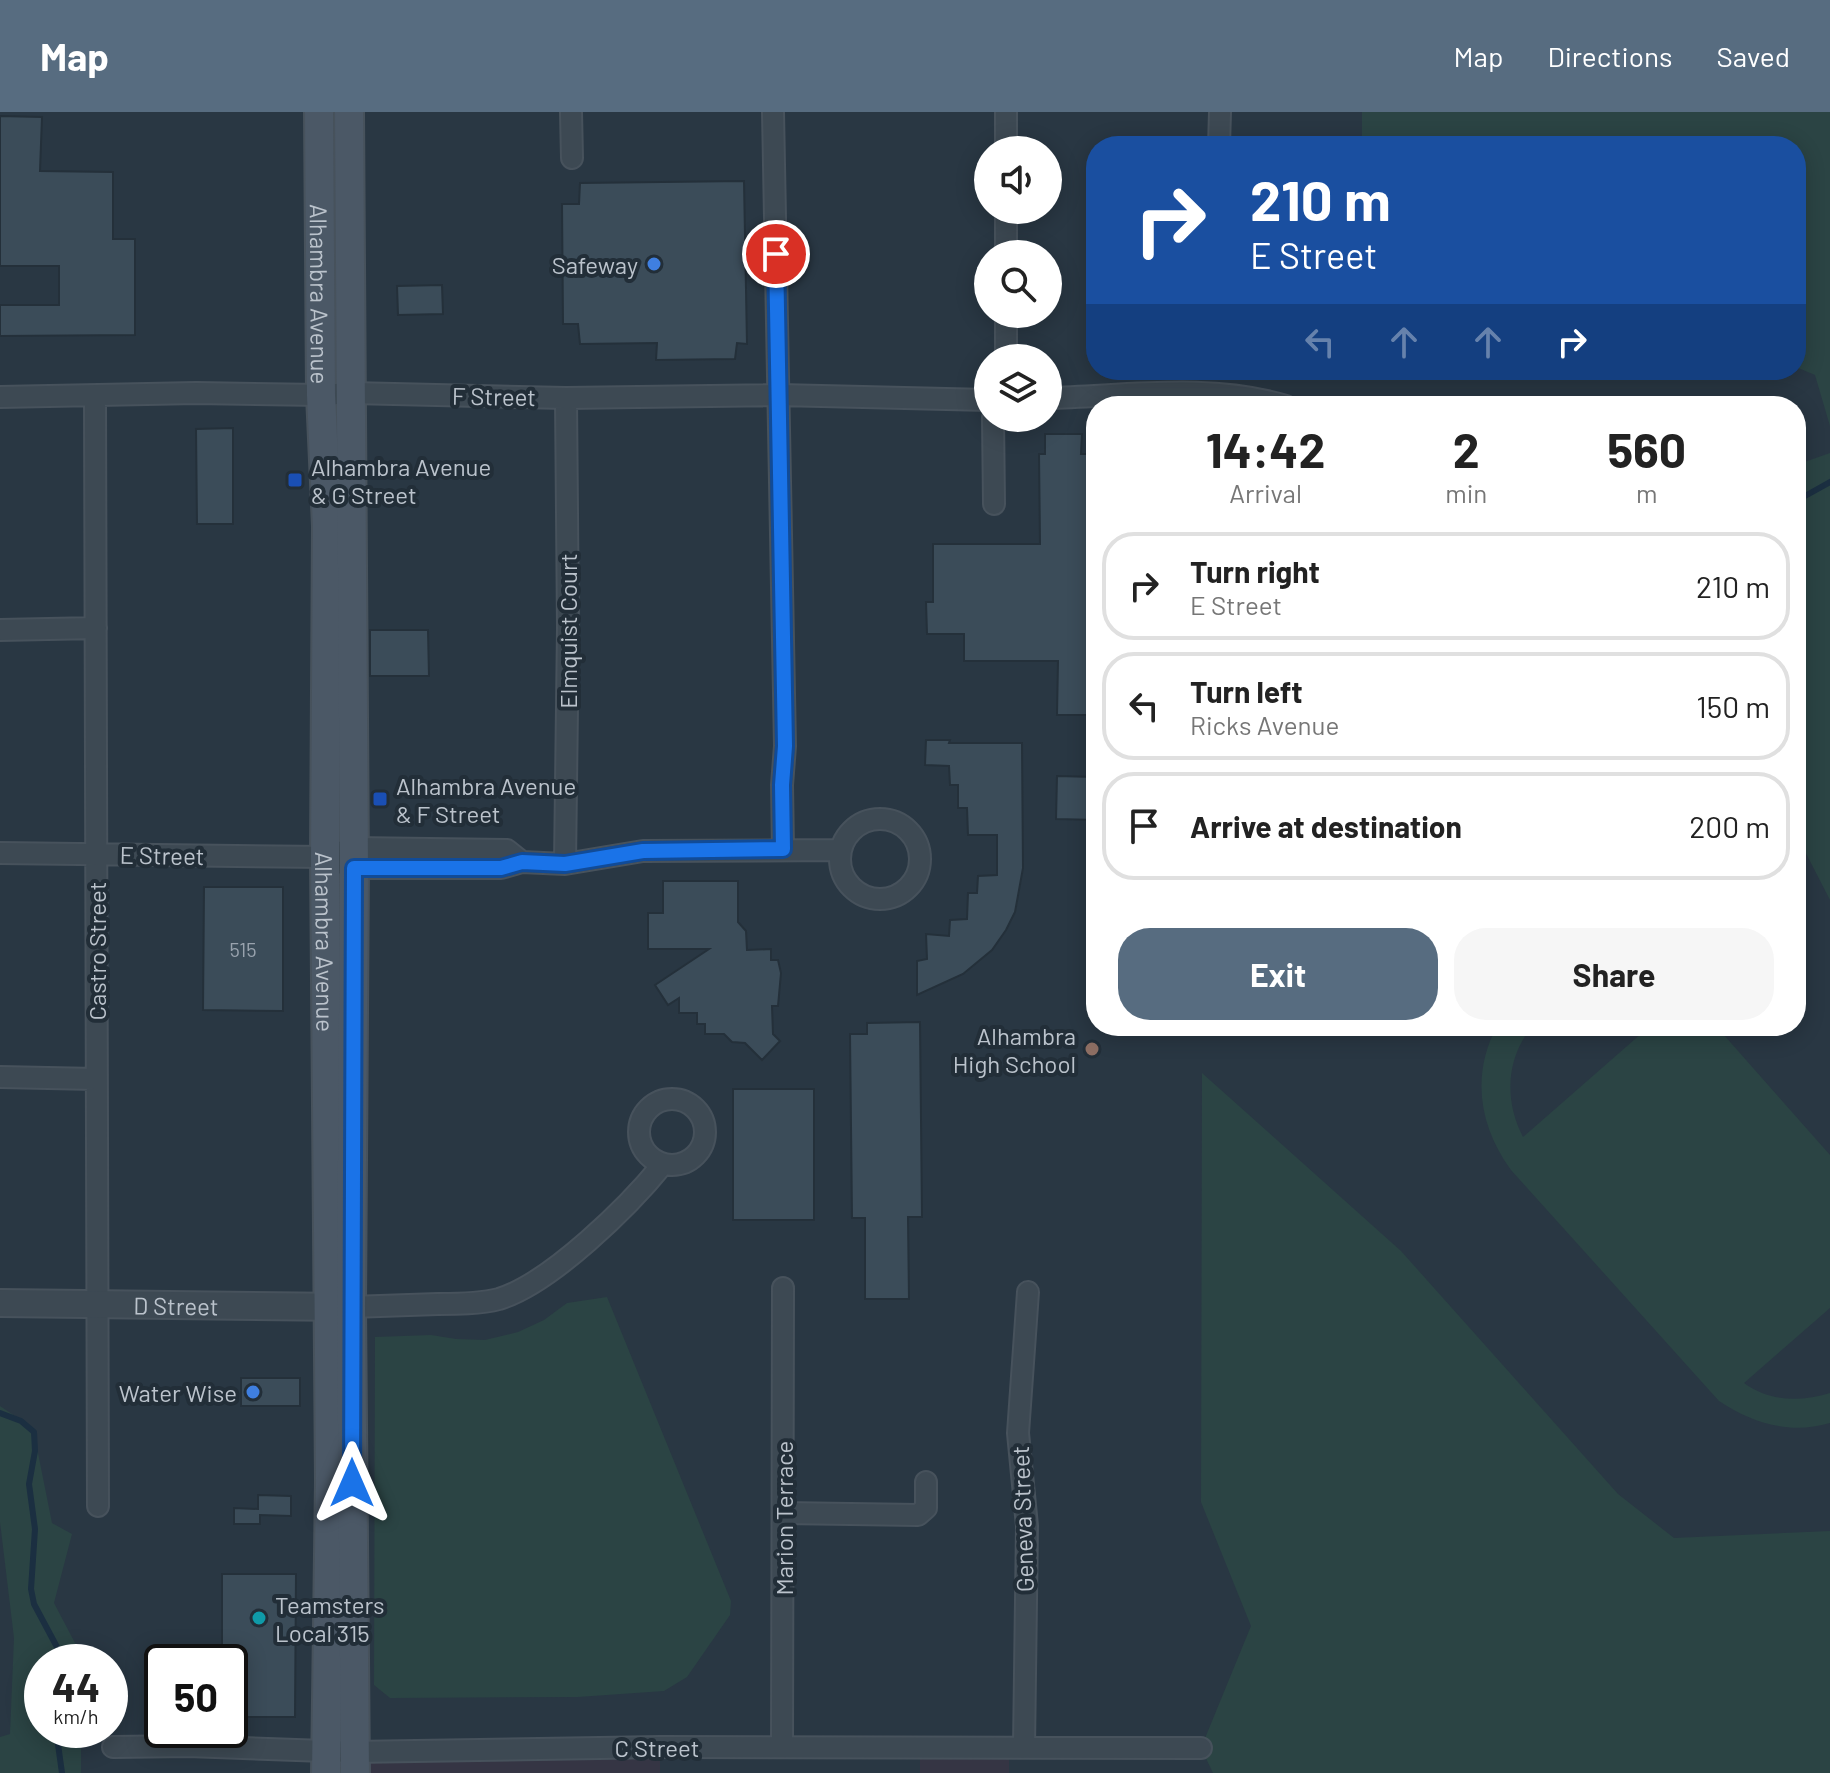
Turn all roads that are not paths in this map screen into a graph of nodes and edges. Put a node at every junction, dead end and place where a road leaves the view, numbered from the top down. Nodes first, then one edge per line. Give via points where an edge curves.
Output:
1 (319, 112) edge
2 (349, 112) edge
3 (571, 112) edge
4 (773, 112) edge
5 (1006, 112) edge
6 (1220, 112) edge
7 (1006, 136) edge
8 (1219, 136) edge
9 (572, 158) dead end
10 (352, 393) junction
11 (321, 395) junction
12 (780, 395) junction
13 (95, 396) junction
14 (1118, 396) edge
15 (1243, 396) edge
16 (0, 397) edge
17 (1086, 397) edge
18 (566, 398) junction
19 (1062, 398) edge
20 (974, 400) edge
21 (993, 432) edge
22 (994, 504) dead end
23 (96, 628) junction
24 (0, 630) edge
25 (783, 849) junction
26 (840, 850) junction
27 (0, 853) edge
28 (96, 854) junction
29 (325, 857) junction
30 (354, 858) junction
31 (565, 864) junction
32 (0, 1077) edge
33 (96, 1079) junction
34 (663, 1164) dead end
35 (783, 1288) dead end
36 (1028, 1292) dead end
37 (0, 1303) edge
38 (98, 1303) junction
39 (339, 1306) junction
40 (926, 1482) dead end
41 (98, 1506) dead end
42 (783, 1513) junction
43 (782, 1747) junction
44 (1024, 1747) junction
45 (128, 1748) edge
46 (1201, 1748) dead end
47 (340, 1762) edge

1 - 11 main road, Alhambra Avenue
2 - 10 main road, Alhambra Avenue
3 - 9 street
4 - 12 street
5 - 7 street
6 - 8 street
10 - 11 street, F Street
10 - 18 street, F Street
10 - 30 main road, Alhambra Avenue
11 - 13 street, F Street
11 - 29 main road, Alhambra Avenue via 327,526
12 - 18 street, F Street
12 - 20 street, F Street
12 - 25 street
13 - 16 street, F Street
13 - 23 street, Castro Street
14 - 15 street
17 - 19 street
18 - 31 street, Elmquist Court
21 - 22 street
23 - 24 street
23 - 28 street, Castro Street
25 - 26 street, E Street
25 - 31 street, E Street via 643,851
26 - 26 street via 843,875 868,897 900,894 914,881 920,864 911,832 890,819 857,825
27 - 28 street, E Street
28 - 29 street, E Street
28 - 33 street, Castro Street
29 - 30 street, E Street
29 - 39 main road, Alhambra Avenue
30 - 31 street, E Street via 507,850 522,862
30 - 39 main road, Alhambra Avenue
32 - 33 street
33 - 38 street, Castro Street
34 - 39 street via 642,1191 565,1260 523,1289 465,1303
35 - 42 street, Marion Terrace
36 - 44 street, Geneva Street via 1018,1433 1027,1526
37 - 38 street, D Street
38 - 39 street, D Street
38 - 41 street, Castro Street
39 - 47 main road, Alhambra Avenue
40 - 42 street via 926,1508 918,1515
42 - 43 street, Marion Terrace
43 - 44 street, C Street
43 - 47 street, C Street
44 - 46 street, C Street
45 - 47 street, C Street

